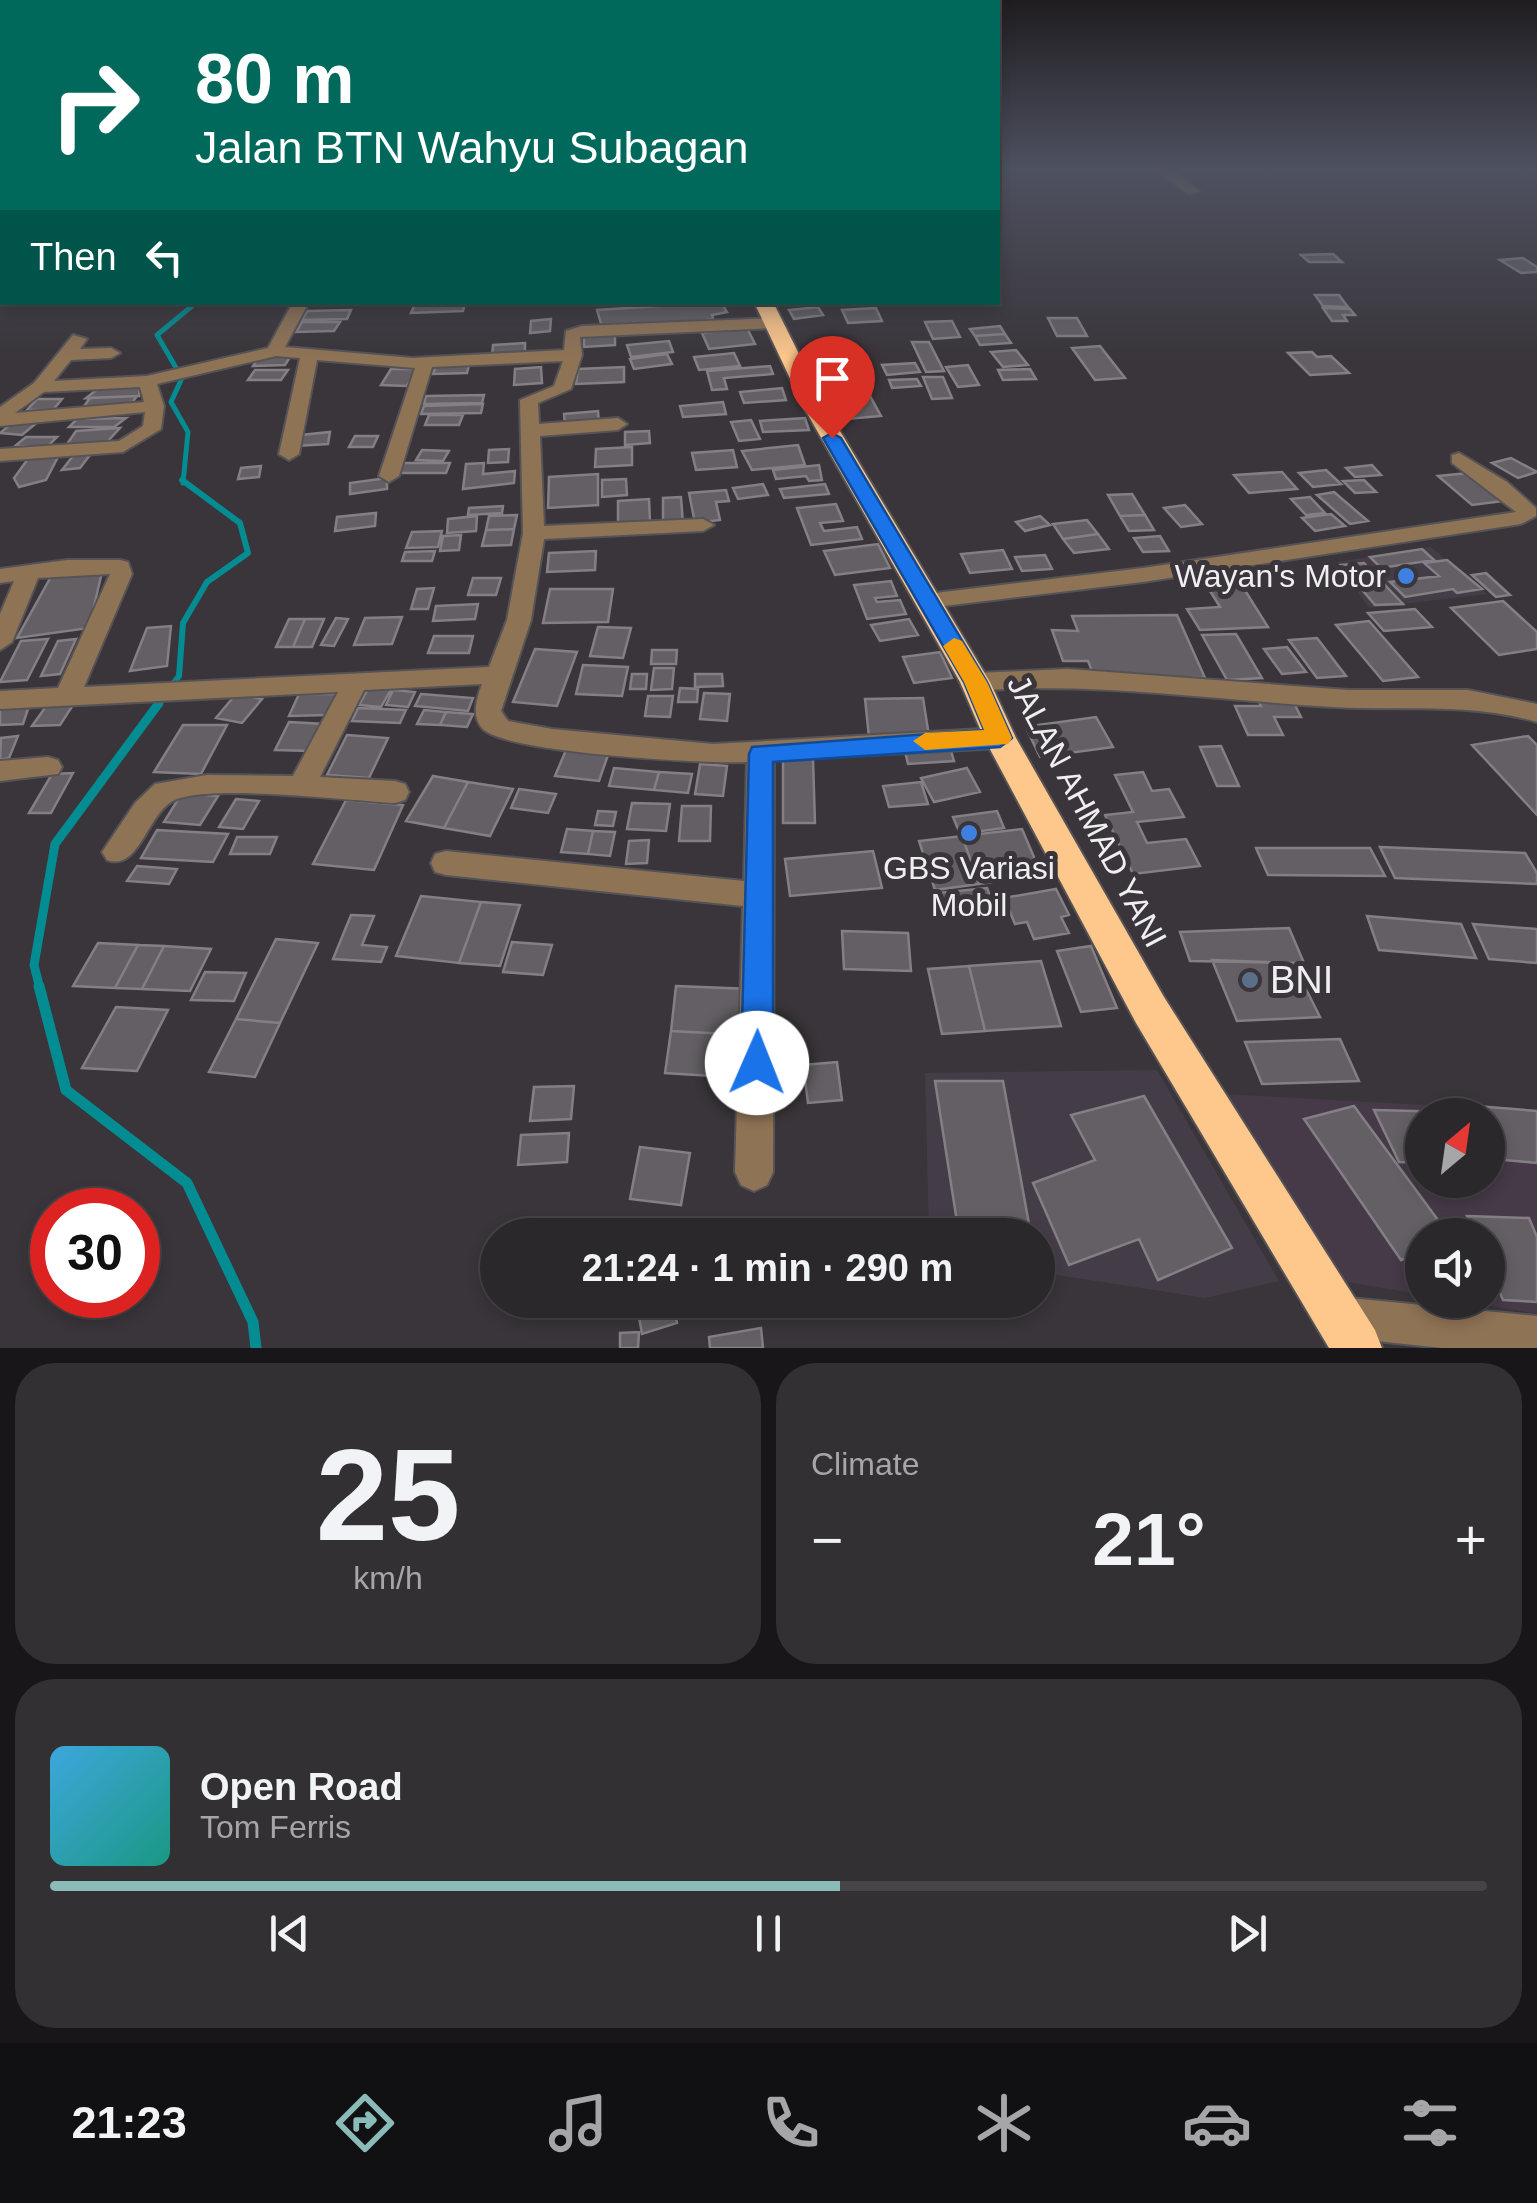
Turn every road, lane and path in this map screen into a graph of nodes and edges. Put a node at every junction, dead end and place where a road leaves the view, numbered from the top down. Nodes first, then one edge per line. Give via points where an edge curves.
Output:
1 (299, 305) edge
2 (768, 313) edge
3 (78, 339) dead end
4 (574, 344) junction
5 (276, 351) junction
6 (111, 353) dead end
7 (310, 353) junction
8 (66, 355) junction
9 (426, 362) junction
10 (152, 379) junction
11 (40, 387) junction
12 (155, 406) junction
13 (0, 418) edge
14 (618, 424) dead end
15 (528, 432) junction
16 (289, 454) dead end
17 (0, 455) edge
18 (1459, 459) dead end
19 (389, 476) dead end
20 (703, 525) dead end
21 (534, 533) junction
22 (29, 572) junction
23 (0, 576) edge
24 (927, 601) junction
25 (0, 642) edge
26 (498, 675) junction
27 (357, 680) junction
28 (976, 682) junction
29 (68, 694) junction
30 (0, 700) edge
31 (1537, 713) edge
32 (1000, 738) junction
33 (761, 754) junction
34 (48, 766) dead end
35 (0, 771) edge
36 (300, 788) junction
37 (395, 792) dead end
38 (117, 852) dead end
39 (446, 863) dead end
40 (759, 896) junction
41 (754, 1172) dead end
42 (1348, 1332) edge
43 (1537, 1338) edge

1 - 5 street
2 - 4 street
2 - 24 highway, JALAN AHMAD YANI
3 - 8 street
4 - 9 street
4 - 15 street via 559,392 530,400
5 - 7 street
5 - 10 street
6 - 8 street
7 - 9 street
7 - 16 street
8 - 11 street
9 - 19 street
10 - 11 street
10 - 12 street
11 - 13 street
12 - 13 street
12 - 17 street via 152,430 133,443
14 - 15 street
15 - 21 street
18 - 24 street via 1529,512 1180,570
20 - 21 street
21 - 26 street via 518,620
22 - 23 street
22 - 25 street
22 - 29 street via 120,567
24 - 28 highway, JALAN AHMAD YANI
26 - 27 street
26 - 33 street via 488,710 501,728 650,749
27 - 29 street
27 - 36 street
28 - 31 street via 1030,677 1352,700 1480,701
28 - 32 highway, JALAN AHMAD YANI
29 - 30 street
32 - 33 street
32 - 42 highway, JALAN AHMAD YANI via 1150,1010
33 - 40 street
34 - 35 street
36 - 37 street
36 - 38 street via 170,790
39 - 40 street
40 - 41 street
42 - 43 street

